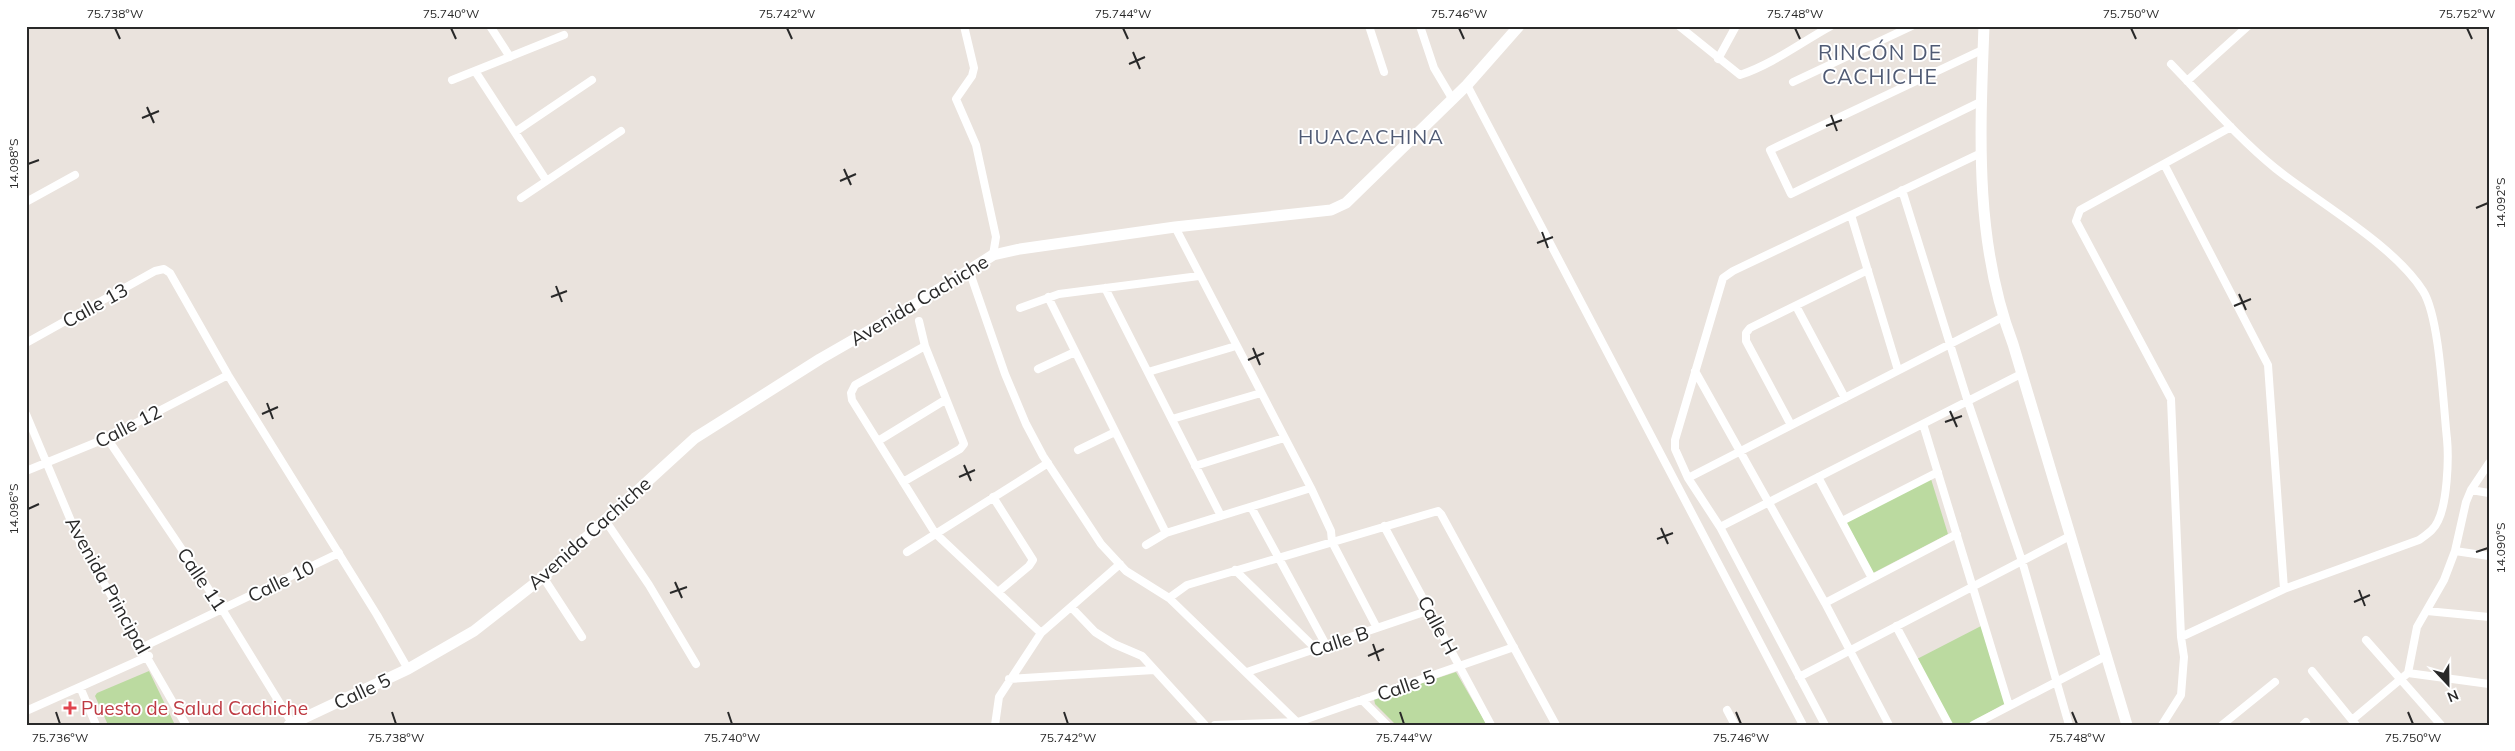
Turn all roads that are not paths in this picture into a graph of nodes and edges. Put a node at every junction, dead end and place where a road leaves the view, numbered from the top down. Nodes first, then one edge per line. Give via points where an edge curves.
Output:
1 (490, 26) edge
2 (964, 26) edge
3 (1369, 26) edge
4 (1420, 26) edge
5 (1519, 26) edge
6 (1679, 26) edge
7 (1736, 26) edge
8 (1831, 26) edge
9 (1912, 26) edge
10 (1984, 26) edge
11 (2248, 26) edge
12 (564, 35) dead end
13 (1982, 50) junction
14 (510, 57) junction
15 (1718, 59) junction
16 (2171, 64) dead end
17 (474, 71) junction
18 (1384, 72) dead end
19 (452, 80) dead end
20 (592, 80) dead end
21 (2187, 81) junction
22 (1793, 82) dead end
23 (1467, 86) junction
24 (1453, 100) junction
25 (1980, 102) junction
26 (2231, 127) junction
27 (621, 131) dead end
28 (515, 132) junction
29 (1981, 153) junction
30 (2164, 164) junction
31 (75, 175) dead end
32 (546, 180) junction
33 (1902, 190) junction
34 (521, 198) dead end
35 (26, 202) edge
36 (1851, 215) junction
37 (1175, 227) junction
38 (993, 255) junction
39 (969, 270) junction
40 (1868, 270) junction
41 (1199, 276) junction
42 (1104, 288) junction
43 (1048, 297) junction
44 (1796, 306) junction
45 (1020, 308) dead end
46 (2003, 317) junction
47 (919, 321) dead end
48 (26, 343) edge
49 (1950, 344) junction
50 (925, 346) junction
51 (1236, 346) junction
52 (1075, 352) junction
53 (1038, 369) dead end
54 (1898, 370) junction
55 (1695, 371) junction
56 (1148, 372) junction
57 (2022, 374) junction
58 (228, 375) junction
59 (1261, 393) junction
60 (1845, 398) junction
61 (945, 400) junction
62 (1968, 402) junction
63 (26, 414) edge
64 (1172, 419) junction
65 (1923, 424) junction
66 (1791, 425) junction
67 (1115, 432) junction
68 (107, 438) junction
69 (1284, 438) junction
70 (878, 441) junction
71 (1078, 450) dead end
72 (1739, 451) junction
73 (46, 463) junction
74 (2489, 463) edge
75 (1048, 464) junction
76 (1195, 466) junction
77 (26, 471) edge
78 (1938, 472) junction
79 (1818, 477) junction
80 (1688, 478) junction
81 (903, 482) junction
82 (1310, 488) junction
83 (2471, 490) junction
84 (2489, 493) edge
85 (993, 498) junction
86 (1768, 504) junction
87 (1252, 507) junction
88 (1221, 516) junction
89 (605, 520) junction
90 (1842, 521) junction
91 (1384, 526) junction
92 (1720, 527) junction
93 (935, 533) junction
94 (1166, 533) junction
95 (1957, 534) junction
96 (2070, 536) junction
97 (1332, 542) junction
98 (1146, 545) dead end
99 (2455, 551) junction
100 (907, 552) dead end
101 (339, 553) junction
102 (2489, 556) edge
103 (1278, 558) junction
104 (2022, 561) junction
105 (1120, 564) junction
106 (1235, 570) junction
107 (543, 577) junction
108 (1872, 578) junction
109 (1973, 586) junction
110 (2284, 589) junction
111 (998, 592) junction
112 (1169, 598) junction
113 (1825, 603) junction
114 (1071, 607) junction
115 (222, 609) junction
116 (1430, 610) junction
117 (2427, 611) junction
118 (2489, 617) edge
119 (1896, 626) junction
120 (1377, 628) junction
121 (1041, 633) junction
122 (582, 637) dead end
123 (2181, 637) junction
124 (2366, 640) dead end
125 (1326, 646) junction
126 (143, 647) junction
127 (1514, 647) junction
128 (1316, 649) junction
129 (1850, 650) junction
130 (148, 656) junction
131 (2106, 656) junction
132 (696, 664) dead end
133 (1460, 666) junction
134 (408, 669) junction
135 (1154, 670) junction
136 (2312, 671) dead end
137 (1247, 672) junction
138 (2408, 672) junction
139 (1798, 677) junction
140 (1009, 679) junction
141 (2402, 679) junction
142 (2056, 682) junction
143 (2275, 682) dead end
144 (2489, 684) edge
145 (80, 687) junction
146 (1362, 700) junction
147 (2009, 706) junction
148 (1727, 710) dead end
149 (26, 711) edge
150 (2354, 722) edge
151 (1299, 723) edge
152 (291, 724) edge
153 (96, 725) edge
154 (186, 725) edge
155 (995, 725) edge
156 (1205, 725) edge
157 (1215, 725) edge
158 (1387, 725) edge
159 (1491, 725) edge
160 (1556, 725) edge
161 (1735, 725) edge
162 (1803, 725) edge
163 (1825, 725) edge
164 (1889, 725) edge
165 (1949, 725) edge
166 (1974, 725) edge
167 (2069, 725) edge
168 (2127, 725) edge
169 (2162, 725) edge
170 (2222, 725) edge
171 (2441, 725) edge

1 - 14 street
2 - 38 street via 974,68 956,99 976,145 996,237
3 - 18 street
4 - 24 street via 1434,68
5 - 23 street, Avenida Cachiche
6 - 15 street
7 - 15 street
8 - 15 street via 1777,59 1740,75
9 - 22 street
10 - 13 street
11 - 21 street
12 - 14 street
13 - 25 street
13 - 25 street via 1770,150 1790,194
14 - 17 street
16 - 21 street
17 - 19 street
17 - 28 street
20 - 28 street
21 - 26 street
23 - 24 street, Avenida Cachiche
23 - 162 street
24 - 37 street, Avenida Cachiche via 1346,203 1331,210
25 - 29 street
26 - 30 street
26 - 110 street via 2274,167 2376,243 2404,268 2423,291 2433,317 2442,393 2448,452 2442,512 2431,532 2420,540
27 - 32 street
28 - 32 street
29 - 33 street
29 - 46 street via 1984,227
30 - 110 street via 2268,365
30 - 123 street via 2080,210 2076,221 2171,399
31 - 35 street
32 - 34 street
33 - 36 street
33 - 49 street
36 - 40 street
36 - 55 street via 1723,278
37 - 38 street, Avenida Cachiche
37 - 41 street
38 - 39 street, Avenida Cachiche
39 - 75 street via 1005,374 1026,424
39 - 89 street, Avenida Cachiche via 695,438
40 - 44 street
40 - 54 street
41 - 42 street
41 - 51 street
42 - 43 street
42 - 56 street
43 - 45 street
43 - 52 street
44 - 60 street
44 - 66 street via 1746,333 1746,341
46 - 49 street
46 - 57 street
47 - 50 street
48 - 58 street, Calle 13 via 164,269 170,274
49 - 54 street
49 - 62 street
50 - 61 street
50 - 70 street via 855,385 851,392 852,400
51 - 56 street
51 - 59 street
52 - 53 street
52 - 67 street
54 - 60 street
55 - 72 street
55 - 80 street via 1675,440 1675,449
56 - 64 street
57 - 62 street
57 - 96 street
58 - 68 street, Calle 12
58 - 101 street
59 - 64 street
59 - 69 street
60 - 66 street
61 - 70 street
61 - 81 street via 964,444
62 - 65 street
62 - 104 street
63 - 73 street, Avenida Principal
64 - 76 street
65 - 78 street
65 - 79 street
66 - 72 street
67 - 71 street
67 - 94 street
68 - 73 street, Calle 12
68 - 115 street, Calle 11
69 - 76 street
69 - 82 street
70 - 81 street
72 - 80 street
72 - 86 street
73 - 77 street, Calle 12
73 - 126 street, Avenida Principal via 79,540
74 - 83 street
75 - 85 street
75 - 105 street via 1101,544
76 - 88 street
78 - 90 street
78 - 95 street
79 - 86 street
79 - 90 street
80 - 92 street
81 - 93 street
82 - 87 street
82 - 97 street via 1331,531
83 - 84 street
83 - 99 street
85 - 93 street
85 - 111 street via 1033,560
86 - 92 street
86 - 113 street
87 - 88 street
87 - 103 street
88 - 94 street
89 - 107 street, Avenida Cachiche
89 - 132 street
90 - 108 street
91 - 97 street
91 - 116 street, Calle H
91 - 127 street via 1433,511 1441,514
92 - 139 street
93 - 100 street
93 - 111 street
94 - 98 street
95 - 108 street
95 - 109 street
96 - 104 street
96 - 131 street
97 - 103 street
97 - 120 street
99 - 102 street
99 - 117 street
101 - 115 street, Calle 10
101 - 134 street
103 - 106 street
103 - 125 street
104 - 109 street
104 - 142 street
105 - 112 street via 1142,583
105 - 114 street
106 - 112 street via 1187,585
106 - 128 street
107 - 122 street
107 - 134 street, Avenida Cachiche via 474,631
108 - 113 street
109 - 119 street
109 - 147 street
110 - 123 street
111 - 121 street
112 - 137 street
113 - 129 street
114 - 121 street
114 - 135 street via 1095,632 1142,656
115 - 126 street, Calle 10
115 - 152 street, Calle 11
116 - 120 street, Calle B
116 - 133 street, Calle H
117 - 118 street
117 - 138 street via 2417,627
119 - 129 street
119 - 165 street
120 - 125 street, Calle B
121 - 140 street
123 - 169 street via 2184,657 2181,695
124 - 141 street
125 - 128 street, Calle B
126 - 130 street, Avenida Principal
127 - 133 street, Calle 5
127 - 160 street
128 - 137 street, Calle B
129 - 139 street
129 - 164 street
130 - 145 street
130 - 154 street, Avenida Principal
131 - 142 street
131 - 168 street
133 - 146 street, Calle 5
133 - 159 street, Calle H
134 - 152 street, Calle 5
135 - 140 street
135 - 156 street
136 - 150 street
137 - 151 street
138 - 141 street
138 - 144 street
139 - 163 street
140 - 155 street via 999,697
141 - 150 street
141 - 171 street
142 - 147 street
142 - 167 street
143 - 170 street
145 - 149 street
145 - 153 street
146 - 151 street, Calle 5
146 - 158 street
147 - 166 street
148 - 161 street
151 - 157 street, Calle 5

